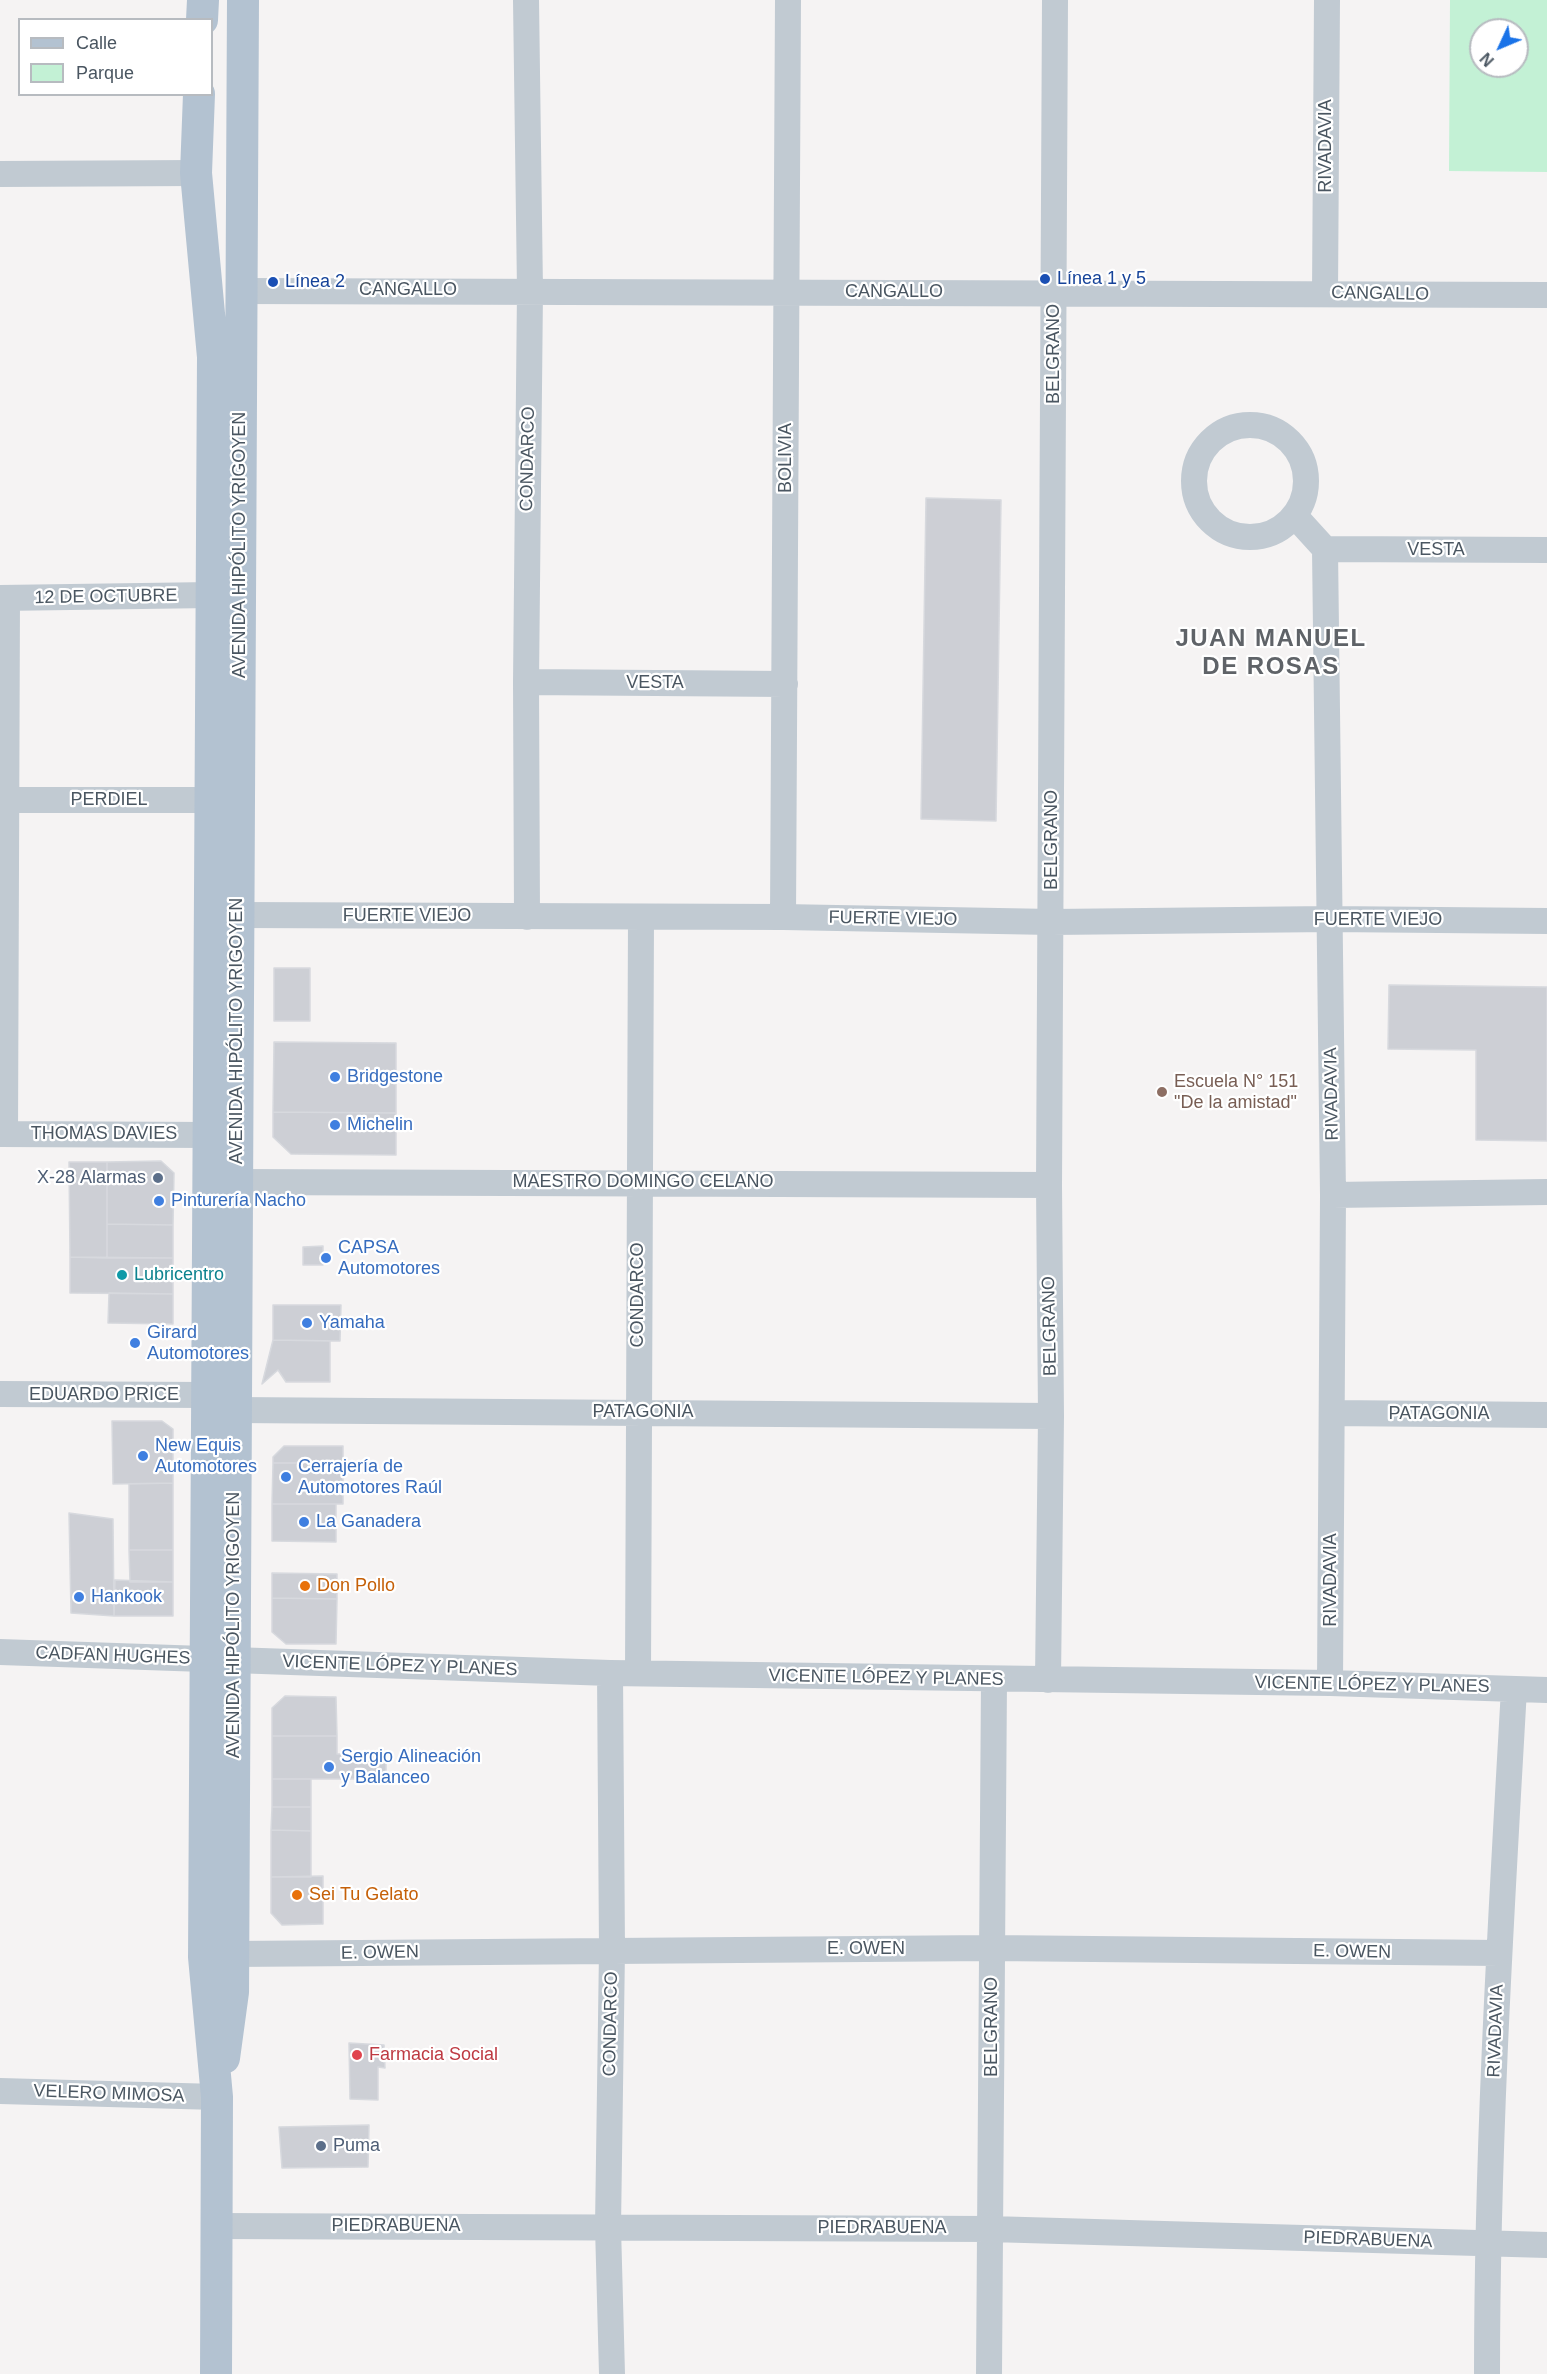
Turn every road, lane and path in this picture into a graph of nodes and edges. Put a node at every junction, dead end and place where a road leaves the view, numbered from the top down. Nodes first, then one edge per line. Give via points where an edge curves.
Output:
1 (203, 0) edge
2 (243, 0) edge
3 (526, 0) edge
4 (788, 0) edge
5 (1056, 0) edge
6 (1327, 0) edge
7 (202, 18) edge
8 (199, 96) edge
9 (242, 131) junction
10 (196, 173) junction
11 (0, 174) edge
12 (242, 220) junction
13 (202, 246) junction
14 (530, 290) junction
15 (241, 291) junction
16 (787, 292) junction
17 (1054, 292) junction
18 (1326, 293) junction
19 (1547, 295) edge
20 (213, 357) junction
21 (1295, 516) junction
22 (1325, 549) junction
23 (1547, 550) edge
24 (212, 595) junction
25 (4, 598) edge
26 (525, 682) junction
27 (784, 684) junction
28 (8, 800) junction
29 (211, 800) junction
30 (238, 915) junction
31 (527, 917) junction
32 (783, 917) junction
33 (641, 918) junction
34 (1330, 919) junction
35 (1547, 921) edge
36 (1052, 922) junction
37 (2, 1134) edge
38 (209, 1135) junction
39 (237, 1182) junction
40 (639, 1182) junction
41 (1049, 1185) junction
42 (1547, 1192) edge
43 (1333, 1195) junction
44 (0, 1394) edge
45 (207, 1395) junction
46 (235, 1410) junction
47 (638, 1412) junction
48 (1332, 1413) junction
49 (1547, 1415) edge
50 (1051, 1416) junction
51 (0, 1652) edge
52 (222, 1660) junction
53 (638, 1672) junction
54 (610, 1673) junction
55 (994, 1680) junction
56 (1048, 1680) junction
57 (1330, 1683) junction
58 (1514, 1689) junction
59 (1547, 1690) edge
60 (992, 1948) junction
61 (612, 1950) junction
62 (1499, 1953) junction
63 (232, 1954) junction
64 (0, 2091) edge
65 (217, 2097) junction
66 (217, 2226) junction
67 (608, 2227) junction
68 (990, 2229) junction
69 (1487, 2243) junction
70 (1547, 2245) edge
71 (216, 2374) edge
72 (612, 2374) edge
73 (989, 2374) edge
74 (1487, 2374) edge

1 - 7 main road
2 - 9 main road, AVENIDA HIPÓLITO YRIGOYEN
3 - 14 street, CONDARCO
4 - 16 street, BOLIVIA
5 - 17 street, BELGRANO
6 - 18 street, RIVADAVIA
8 - 10 main road, AVENIDA HIPÓLITO YRIGOYEN
9 - 10 main road
9 - 12 main road, AVENIDA HIPÓLITO YRIGOYEN
10 - 11 street
10 - 12 main road
10 - 13 main road, AVENIDA HIPÓLITO YRIGOYEN
12 - 15 main road, AVENIDA HIPÓLITO YRIGOYEN
13 - 15 main road
13 - 20 main road, AVENIDA HIPÓLITO YRIGOYEN
14 - 15 street, CANGALLO
14 - 16 street, CANGALLO
14 - 26 street, CONDARCO
15 - 20 main road
15 - 30 main road, AVENIDA HIPÓLITO YRIGOYEN
16 - 17 street, CANGALLO
16 - 27 street, BOLIVIA
17 - 18 street, CANGALLO
17 - 36 street, BELGRANO
18 - 19 street, CANGALLO
20 - 24 main road, AVENIDA HIPÓLITO YRIGOYEN
21 - 21 street via 1303,501 1304,465 1284,436 1268,428 1233,427 1204,448 1195,465 1193,485 1197,504 1208,520 1224,532 1243,538 1262,537
21 - 22 street
22 - 23 street, VESTA
22 - 34 street, RIVADAVIA
24 - 25 street, 12 DE OCTUBRE
24 - 29 main road, AVENIDA HIPÓLITO YRIGOYEN
25 - 28 street
26 - 27 street, VESTA
26 - 31 street, CONDARCO
27 - 32 street, BOLIVIA
28 - 29 street, PERDIEL
28 - 37 street
29 - 38 main road, AVENIDA HIPÓLITO YRIGOYEN
30 - 31 street, FUERTE VIEJO
30 - 39 main road, AVENIDA HIPÓLITO YRIGOYEN
31 - 33 street, FUERTE VIEJO
32 - 33 street, FUERTE VIEJO
32 - 36 street, FUERTE VIEJO
33 - 40 street, CONDARCO
34 - 35 street, FUERTE VIEJO
34 - 36 street, FUERTE VIEJO
34 - 43 street, RIVADAVIA
36 - 41 street, BELGRANO
37 - 38 street, THOMAS DAVIES
38 - 45 main road, AVENIDA HIPÓLITO YRIGOYEN
39 - 40 street, MAESTRO DOMINGO CELANO
39 - 46 main road, AVENIDA HIPÓLITO YRIGOYEN
40 - 41 street, MAESTRO DOMINGO CELANO
40 - 47 street, CONDARCO
41 - 50 street, BELGRANO
42 - 43 street
43 - 48 street, RIVADAVIA
44 - 45 street, EDUARDO PRICE
45 - 52 main road, AVENIDA HIPÓLITO YRIGOYEN
46 - 47 street, PATAGONIA
46 - 52 main road, AVENIDA HIPÓLITO YRIGOYEN
47 - 50 street, PATAGONIA
47 - 53 street, CONDARCO
48 - 49 street, PATAGONIA
48 - 57 street, RIVADAVIA
50 - 56 street, BELGRANO
51 - 52 street, CADFAN HUGHES
52 - 54 street, VICENTE LÓPEZ Y PLANES
52 - 63 main road, AVENIDA HIPÓLITO YRIGOYEN
52 - 65 main road, AVENIDA HIPÓLITO YRIGOYEN via 204,1957
53 - 54 street, VICENTE LÓPEZ Y PLANES
53 - 55 street, VICENTE LÓPEZ Y PLANES
54 - 61 street, CONDARCO
55 - 56 street, VICENTE LÓPEZ Y PLANES
55 - 60 street, BELGRANO
56 - 57 street, VICENTE LÓPEZ Y PLANES
57 - 58 street, VICENTE LÓPEZ Y PLANES
58 - 59 street, VICENTE LÓPEZ Y PLANES
58 - 62 street, RIVADAVIA
60 - 61 street, E. OWEN
60 - 62 street, E. OWEN
60 - 68 street, BELGRANO
61 - 63 street, E. OWEN
61 - 67 street, CONDARCO
62 - 69 street, RIVADAVIA
63 - 65 main road, AVENIDA HIPÓLITO YRIGOYEN via 231,2015
64 - 65 street, VELERO MIMOSA
65 - 66 main road, AVENIDA HIPÓLITO YRIGOYEN
66 - 67 street, PIEDRABUENA
66 - 71 main road, AVENIDA HIPÓLITO YRIGOYEN
67 - 68 street, PIEDRABUENA
67 - 72 street, CONDARCO
68 - 69 street, PIEDRABUENA
68 - 73 street, BELGRANO
69 - 70 street, PIEDRABUENA
69 - 74 street, RIVADAVIA

